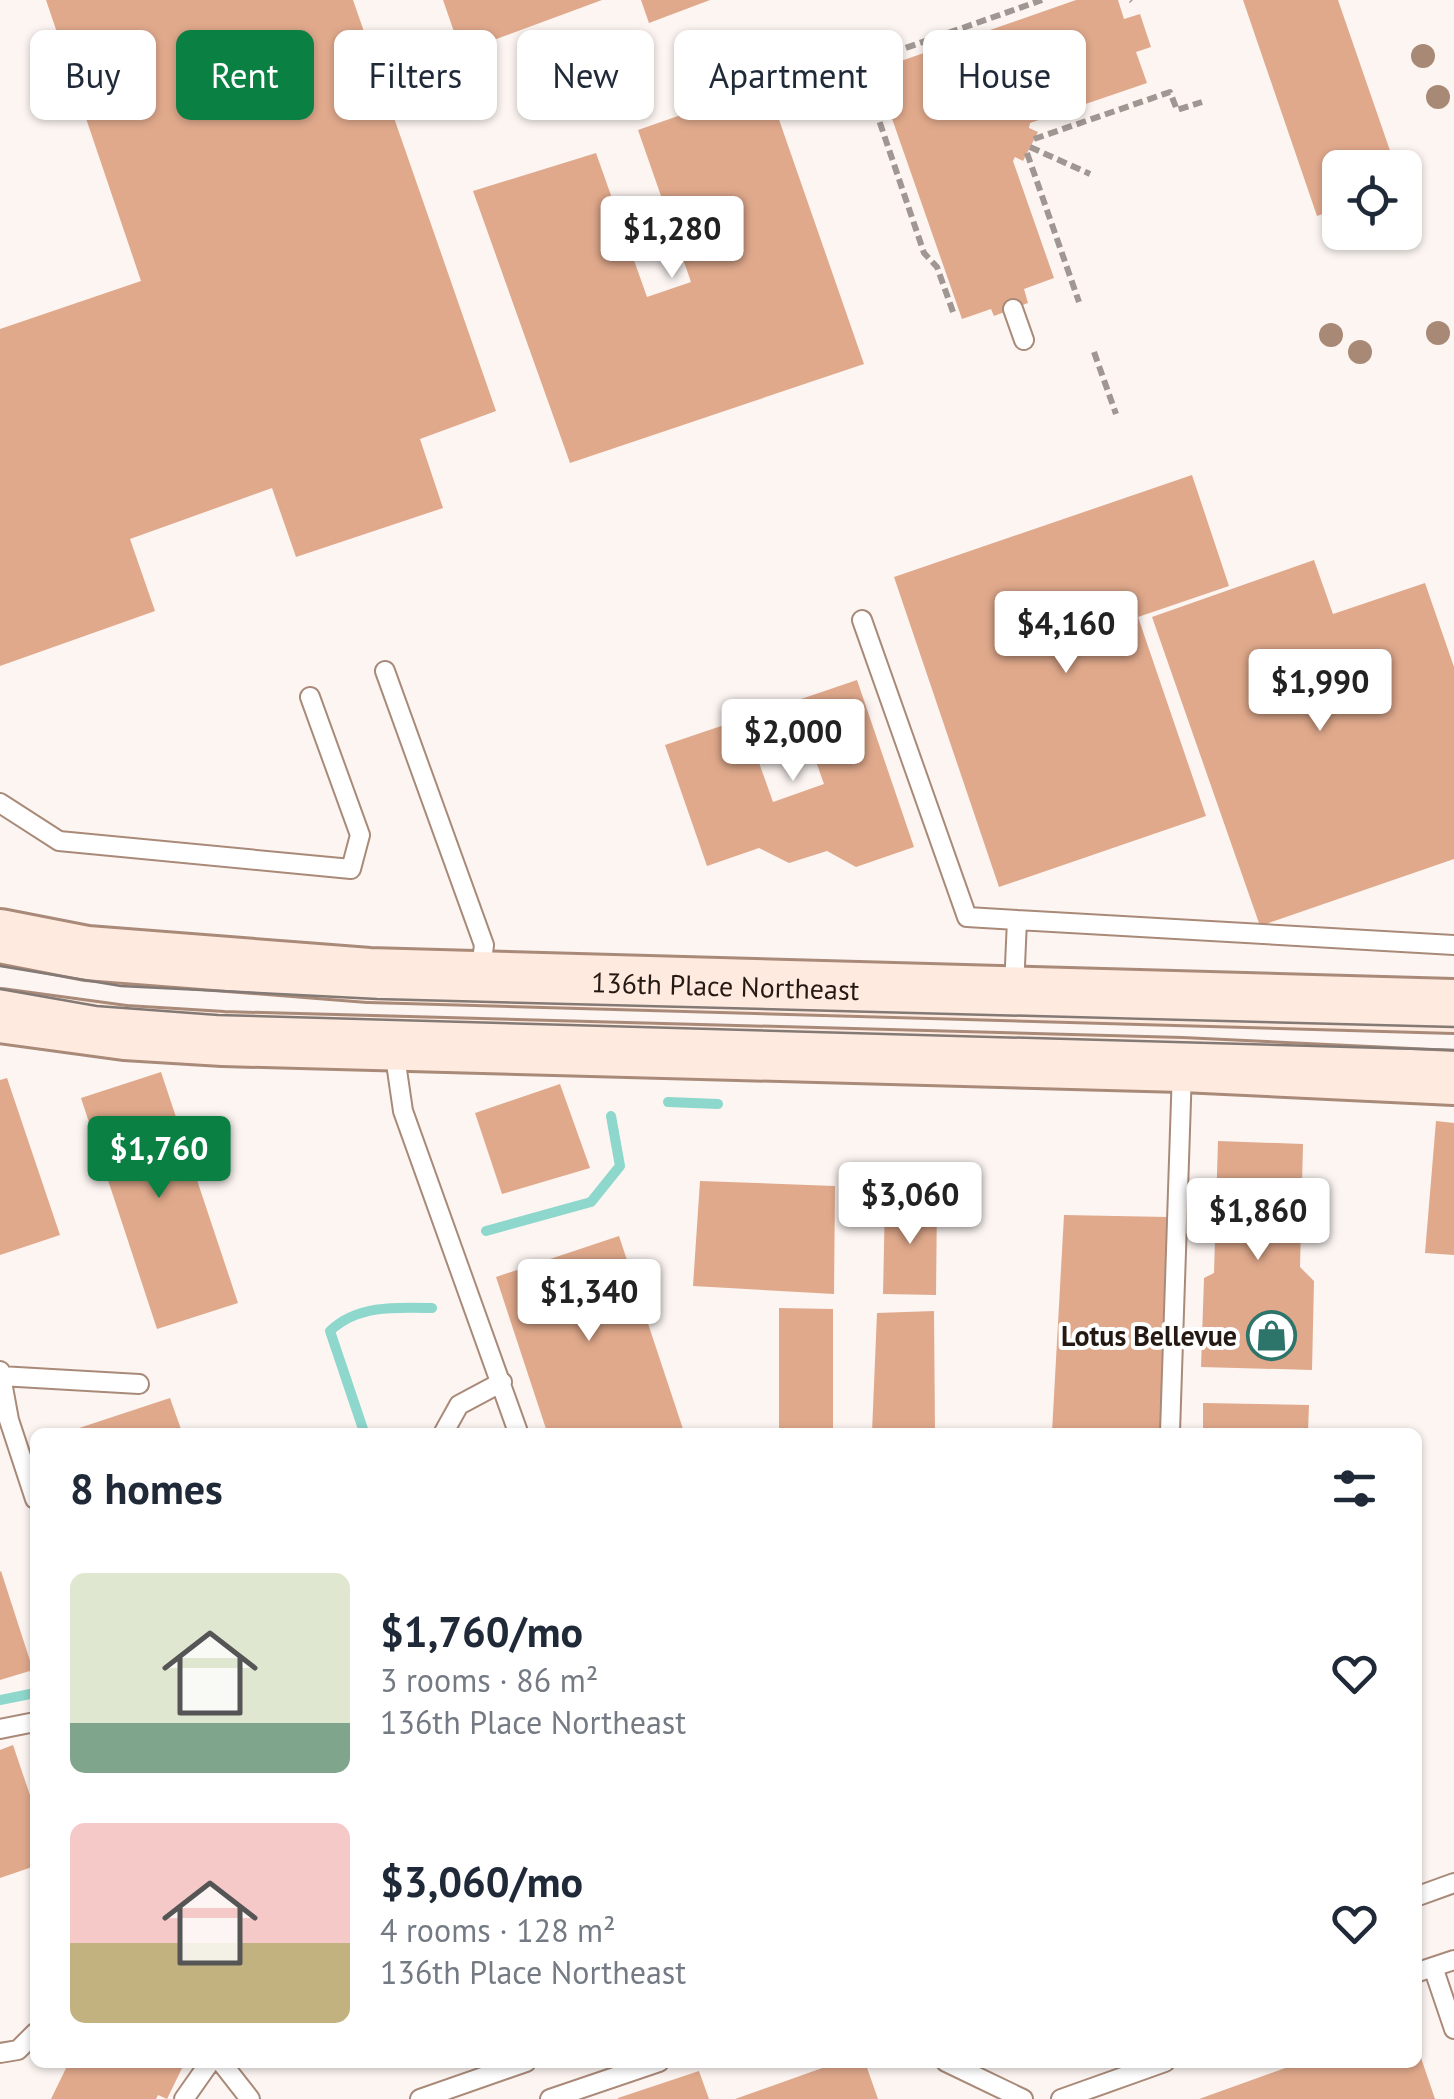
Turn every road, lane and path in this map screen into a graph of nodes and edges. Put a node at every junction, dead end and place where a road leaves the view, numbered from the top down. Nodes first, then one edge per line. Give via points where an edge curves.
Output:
1 (1042, 0) edge
2 (903, 49) edge
3 (1202, 102) dead end
4 (879, 120) edge
5 (1030, 146) junction
6 (1090, 174) dead end
7 (1079, 302) dead end
8 (1013, 309) dead end
9 (953, 312) dead end
10 (1024, 340) dead end
11 (1094, 352) dead end
12 (1116, 414) dead end
13 (862, 620) dead end
14 (385, 671) dead end
15 (310, 697) dead end
16 (0, 803) edge
17 (1017, 920) junction
18 (0, 936) edge
19 (1454, 945) edge
20 (480, 976) junction
21 (1014, 993) junction
22 (1454, 1006) edge
23 (0, 1016) edge
24 (402, 1043) junction
25 (1182, 1065) junction
26 (1454, 1078) edge
27 (1, 1374) edge
28 (502, 1382) junction
29 (139, 1384) dead end
30 (446, 1428) edge
31 (517, 1428) edge
32 (1170, 1428) edge
33 (30, 1484) edge
34 (30, 1723) edge
35 (0, 1729) edge
36 (1454, 1883) edge
37 (1422, 1895) edge
38 (1454, 1960) edge
39 (1425, 1970) edge
40 (1454, 2030) edge
41 (30, 2038) edge
42 (0, 2053) edge
43 (206, 2068) edge
44 (226, 2068) edge
45 (509, 2068) edge
46 (641, 2068) edge
47 (959, 2068) edge
48 (1148, 2068) edge
49 (184, 2099) edge
50 (250, 2099) edge
51 (420, 2099) edge
52 (550, 2099) edge
53 (1024, 2099) edge
54 (1060, 2099) edge

1 - 2 path
3 - 5 path via 1177,110 1170,92
4 - 9 path via 924,253 937,266
5 - 6 path
5 - 7 path
8 - 10 lane
11 - 12 path
13 - 17 lane via 967,917
14 - 20 lane via 484,946
15 - 16 lane via 360,835 351,869 59,841
17 - 19 lane
17 - 21 lane
18 - 20 street, 136th Place Northeast via 174,962
20 - 21 street, 136th Place Northeast
21 - 22 street, 136th Place Northeast
23 - 24 street via 125,1033
24 - 25 street
24 - 28 lane via 397,1070 404,1111
25 - 26 street
25 - 32 lane
27 - 29 lane
27 - 33 lane
28 - 30 lane via 458,1405
28 - 31 lane
34 - 35 lane
36 - 37 lane
38 - 39 lane
39 - 40 lane
41 - 42 lane via 18,2050
43 - 49 lane
44 - 50 lane
45 - 51 lane
46 - 52 lane
47 - 53 lane
48 - 54 lane

